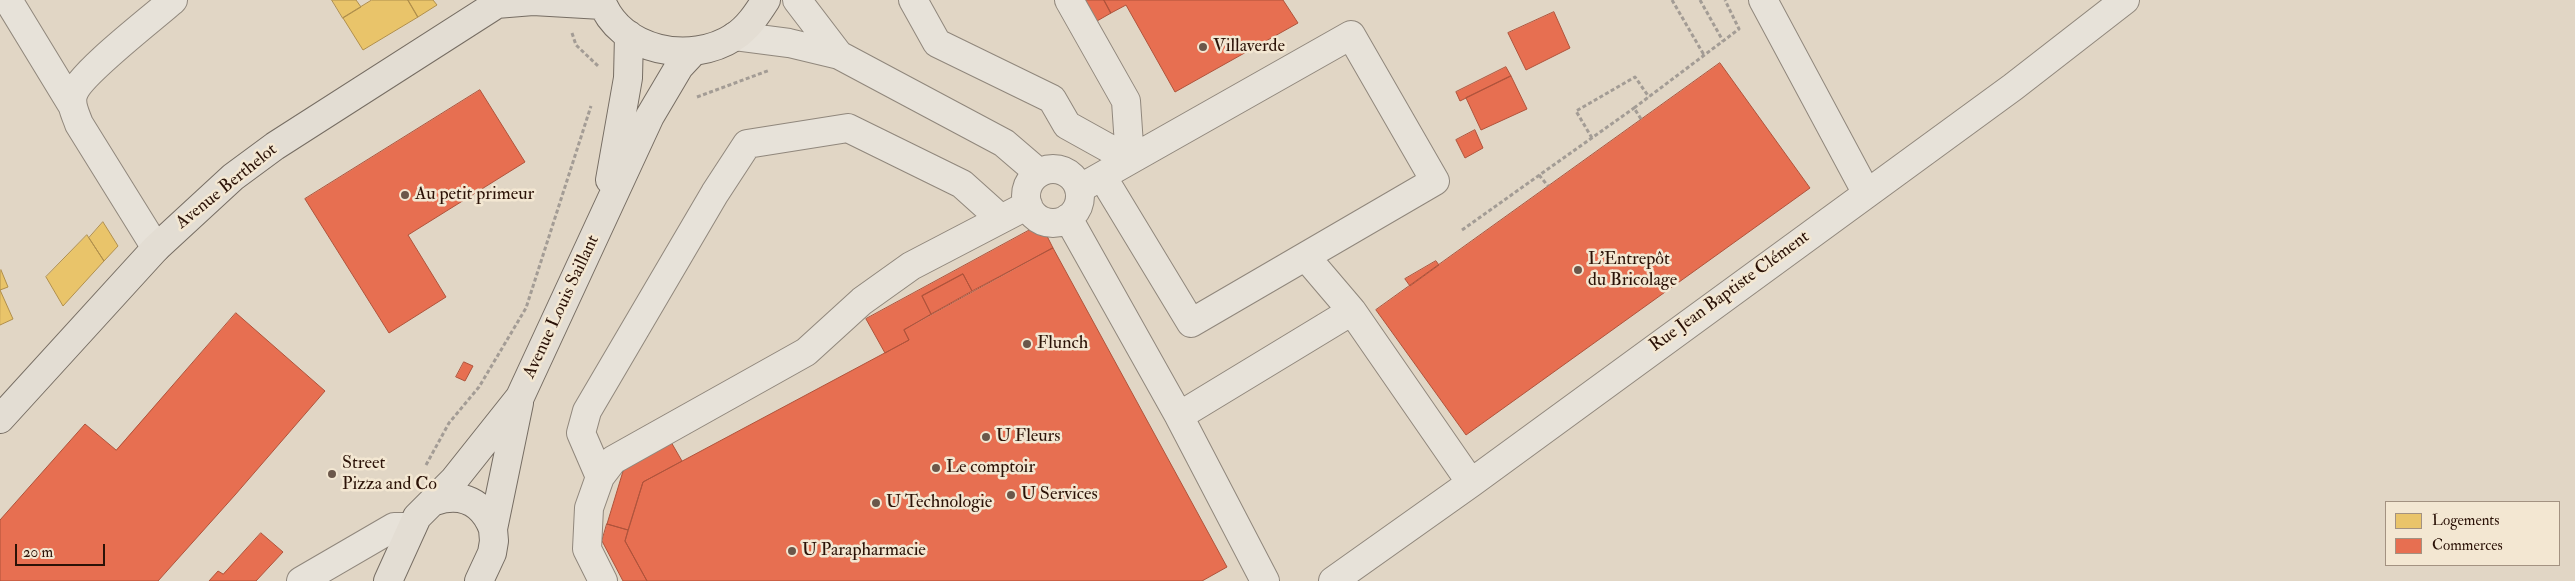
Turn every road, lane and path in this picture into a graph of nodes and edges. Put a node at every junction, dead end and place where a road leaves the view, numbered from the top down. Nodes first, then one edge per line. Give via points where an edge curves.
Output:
1 (8, 0) edge
2 (173, 0) edge
3 (766, 0) edge
4 (797, 0) edge
5 (913, 0) edge
6 (1069, 0) edge
7 (1672, 0) edge
8 (1700, 0) edge
9 (1725, 0) edge
10 (1763, 0) edge
11 (2125, 0) edge
12 (500, 2) edge
13 (601, 2) edge
14 (571, 31) dead end
15 (629, 35) junction
16 (735, 36) junction
17 (1723, 41) junction
18 (693, 52) junction
19 (839, 55) junction
20 (1704, 55) junction
21 (602, 70) dead end
22 (1649, 97) junction
23 (594, 99) dead end
24 (72, 105) junction
25 (1634, 108) junction
26 (1641, 119) dead end
27 (1592, 138) junction
28 (1130, 160) junction
29 (1039, 173) junction
30 (1539, 175) junction
31 (1091, 182) junction
32 (1548, 186) dead end
33 (1866, 192) junction
34 (1028, 205) junction
35 (604, 216) junction
36 (1068, 218) junction
37 (1001, 219) junction
38 (1462, 230) dead end
39 (156, 248) junction
40 (1306, 256) junction
41 (1352, 311) junction
42 (520, 397) junction
43 (1179, 416) junction
44 (0, 419) edge
45 (423, 471) dead end
46 (600, 477) junction
47 (1470, 483) junction
48 (435, 501) junction
49 (412, 527) junction
50 (494, 529) junction
51 (301, 581) edge
52 (388, 581) edge
53 (479, 581) edge
54 (603, 581) edge
55 (1265, 581) edge
56 (1333, 581) edge

1 - 24 street
2 - 24 street via 90,73 73,93
3 - 16 main road via 754,19
4 - 19 street
5 - 28 street via 937,42 1052,99 1067,125
6 - 28 street via 1126,101
7 - 20 path
8 - 17 path
9 - 17 path via 1739,29
10 - 33 street
11 - 33 street, Rue Jean Baptiste Clément via 2013,87
12 - 13 main road, Avenue Berthelot
12 - 39 main road, Avenue Berthelot via 275,146 233,178
13 - 15 main road via 614,22
14 - 21 path via 576,45
15 - 18 main road via 649,46 670,52
15 - 35 main road, Avenue Louis Saillant via 628,78
16 - 18 main road via 715,47
16 - 19 street via 789,43
17 - 20 path
18 - 35 main road, Avenue Louis Saillant via 679,67 650,116
19 - 29 street via 1004,143
20 - 22 path
22 - 25 path
22 - 27 path via 1635,77 1576,111
23 - 45 path via 526,308 479,387 449,423
24 - 39 street via 79,124
25 - 26 path
25 - 27 path
27 - 30 path
28 - 31 street
28 - 40 street via 1351,35 1435,181
29 - 31 street via 1063,171
29 - 34 street via 1028,187
30 - 32 path
30 - 38 path
31 - 36 street
31 - 40 street via 1191,323
33 - 47 street, Rue Jean Baptiste Clément
34 - 36 street via 1038,218 1045,221 1053,223
34 - 37 street
35 - 42 main road, Avenue Louis Saillant
36 - 43 street
37 - 46 street via 910,266 862,301 806,352 614,460
37 - 46 street via 962,184 848,128 747,144 587,411 581,433
39 - 44 main road, Avenue Berthelot
40 - 41 street
41 - 43 street
41 - 47 street
42 - 48 main road, Avenue Louis Saillant
42 - 50 main road, Avenue Louis Saillant
43 - 55 street
46 - 54 street via 589,508 587,549
47 - 56 street, Rue Jean Baptiste Clément
48 - 49 main road, Avenue Louis Saillant via 425,508
48 - 50 main road via 447,497 471,501 481,508
49 - 51 street via 394,527
49 - 52 main road, Avenue Louis Saillant
50 - 53 main road, Avenue Louis Saillant via 492,553

